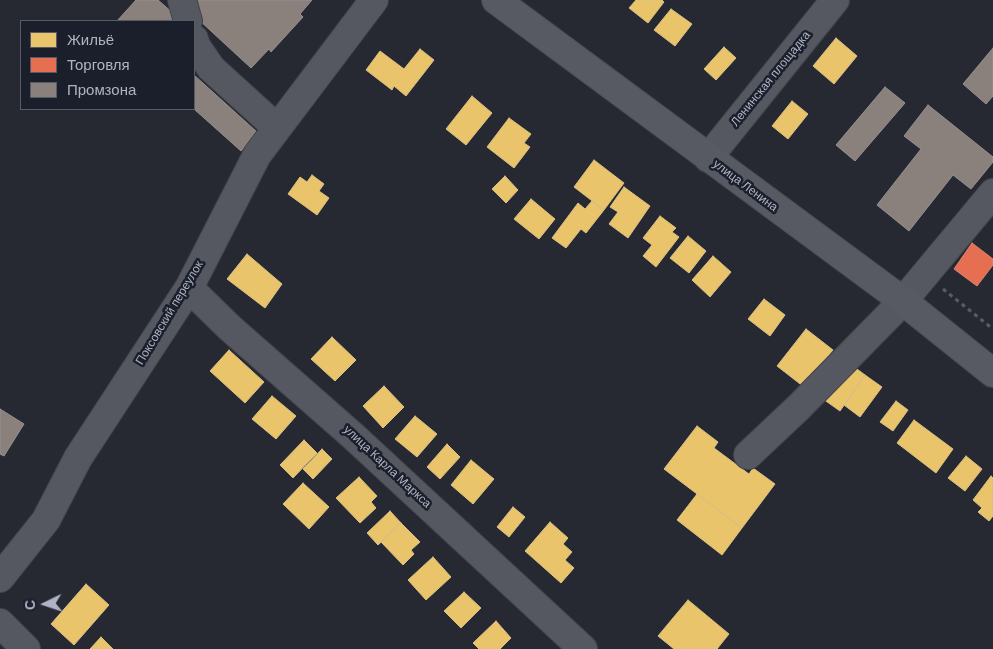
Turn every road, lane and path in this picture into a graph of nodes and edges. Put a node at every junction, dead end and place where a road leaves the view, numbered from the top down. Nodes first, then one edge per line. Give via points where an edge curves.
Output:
1 (182, 0) edge
2 (374, 0) edge
3 (496, 0) edge
4 (834, 0) edge
5 (188, 20) edge
6 (195, 42) edge
7 (277, 128) junction
8 (708, 158) junction
9 (993, 193) edge
10 (925, 274) junction
11 (189, 288) junction
12 (903, 301) junction
13 (993, 329) edge
14 (993, 372) edge
15 (748, 455) dead end
16 (0, 578) edge
17 (0, 623) edge
18 (26, 649) edge
19 (583, 649) edge

1 - 5 street
2 - 7 street, Поксовский переулок
3 - 8 main road, улица Ленина
4 - 8 street, Ленинская площадка
6 - 7 street via 211,68
7 - 11 street, Поксовский переулок via 256,155
8 - 12 main road, улица Ленина
9 - 10 street
10 - 12 street
10 - 13 path
11 - 16 street, Поксовский переулок via 78,458 46,520
11 - 19 street, улица Карла Маркса
12 - 14 main road, улица Ленина
12 - 15 street
17 - 18 street

